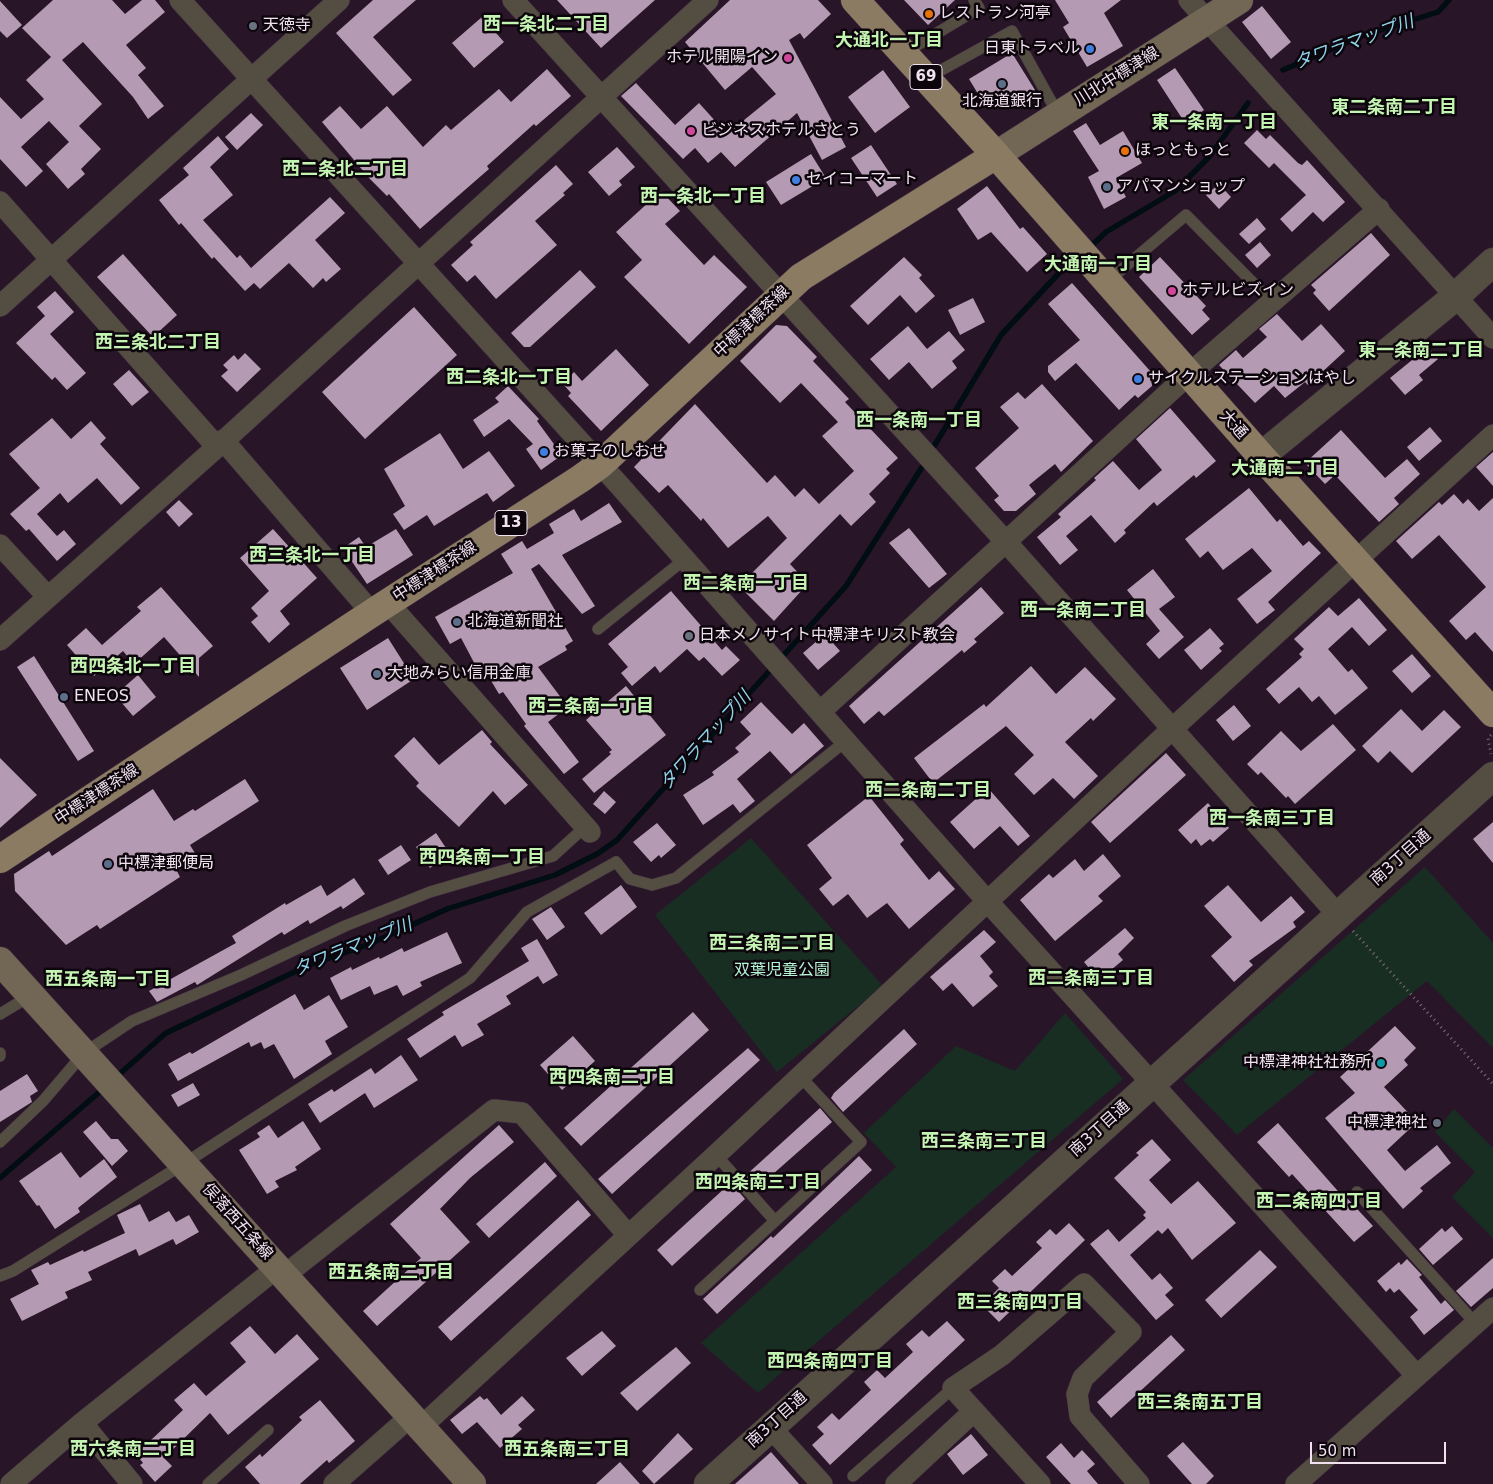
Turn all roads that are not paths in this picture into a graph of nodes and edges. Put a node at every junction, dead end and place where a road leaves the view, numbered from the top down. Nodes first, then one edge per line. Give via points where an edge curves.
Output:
1 (180, 0) edge
2 (339, 0) edge
3 (513, 0) edge
4 (708, 0) edge
5 (855, 0) edge
6 (974, 0) edge
7 (1189, 0) edge
8 (1239, 0) edge
9 (1206, 20) junction
10 (904, 53) junction
11 (927, 78) junction
12 (253, 80) junction
13 (600, 97) junction
14 (1058, 114) junction
15 (996, 155) junction
16 (0, 202) edge
17 (1378, 209) junction
18 (51, 259) junction
19 (1493, 262) edge
20 (419, 263) junction
21 (1107, 282) junction
22 (779, 296) junction
23 (1455, 297) junction
24 (1271, 301) junction
25 (0, 306) edge
26 (1493, 338) edge
27 (1188, 375) junction
28 (1493, 435) edge
29 (220, 444) junction
30 (1261, 456) junction
31 (600, 464) junction
32 (1006, 542) junction
33 (0, 545) edge
34 (686, 559) junction
35 (1355, 561) junction
36 (48, 598) junction
37 (380, 608) junction
38 (598, 629) dead end
39 (0, 640) edge
40 (821, 711) junction
41 (1493, 713) edge
42 (1172, 729) junction
43 (847, 740) junction
44 (1489, 768) edge
45 (588, 829) joint
46 (0, 859) edge
47 (988, 902) junction
48 (1343, 920) junction
49 (0, 961) edge
50 (31, 995) junction
51 (0, 1014) edge
52 (90, 1060) junction
53 (799, 1075) junction
54 (1151, 1083) junction
55 (0, 1142) edge
56 (716, 1155) junction
57 (185, 1164) junction
58 (1357, 1192) dead end
59 (775, 1221) junction
60 (628, 1235) junction
61 (281, 1271) junction
62 (0, 1276) edge
63 (700, 1290) dead end
64 (1493, 1308) edge
65 (1476, 1324) junction
66 (1417, 1376) junction
67 (953, 1388) junction
68 (974, 1411) junction
69 (416, 1421) junction
70 (82, 1423) junction
71 (770, 1426) junction
72 (268, 1430) dead end
73 (853, 1476) dead end
74 (10, 1484) edge
75 (132, 1484) edge
76 (208, 1484) edge
77 (334, 1484) edge
78 (472, 1484) edge
79 (708, 1484) edge
80 (822, 1484) edge
81 (896, 1484) edge
82 (1040, 1484) edge
83 (1139, 1484) edge
84 (1296, 1484) edge

1 - 12 street
2 - 12 street
3 - 13 street
4 - 13 street
5 - 10 main road, 69
6 - 10 lane via 980,8
7 - 9 street
8 - 9 main road, 川北中標津線
9 - 14 main road, 川北中標津線
9 - 17 street
10 - 11 main road, 69
11 - 14 lane via 1012,31
11 - 15 main road, 69
12 - 18 street
12 - 20 street
13 - 20 street
13 - 22 street
14 - 15 main road, 川北中標津線
15 - 21 main road, 大通 / 69
15 - 22 main road, 中標津標茶線 / 13 via 801,277
16 - 18 street
17 - 23 street
17 - 24 street
18 - 25 street
18 - 29 street
19 - 23 street
20 - 29 street
20 - 31 street
21 - 24 lane via 1186,215
21 - 27 main road, 大通 / 69
22 - 31 main road, 中標津標茶線 / 13
22 - 32 street
23 - 26 street
23 - 30 street
24 - 27 street
27 - 30 main road, 大通 / 69
27 - 32 street
28 - 35 street
29 - 36 street
29 - 37 street
30 - 35 main road, 大通 / 69
31 - 34 street
31 - 37 main road, 中標津標茶線 / 13
32 - 40 street
32 - 42 street
33 - 36 street
34 - 38 lane
34 - 40 street
35 - 41 main road, 大通 / 69
35 - 42 street
36 - 39 street
37 - 45 street
37 - 46 main road, 中標津標茶線 / 13
40 - 43 street
42 - 47 street
42 - 48 street
43 - 47 street
43 - 57 lane via 676,878 652,885 637,881 630,879 616,862 527,912 470,978
44 - 48 street, 南3丁目通
45 - 52 lane via 553,856 430,892 345,926 132,1021
47 - 53 street
47 - 54 street
48 - 54 street, 南3丁目通
49 - 50 main road, 俣落西五条線
50 - 51 lane
50 - 52 main road, 俣落西五条線
52 - 55 lane
52 - 57 main road, 俣落西五条線
53 - 56 street
53 - 59 lane via 861,1142
54 - 66 street
54 - 71 street, 南3丁目通
56 - 59 lane
56 - 60 street
57 - 61 main road, 俣落西五条線
57 - 62 lane
58 - 65 lane
59 - 63 lane
60 - 61 street via 522,1113 494,1110
60 - 69 street
61 - 69 main road, 俣落西五条線
61 - 70 street
64 - 65 street
65 - 66 street
66 - 84 street
67 - 68 street
67 - 73 lane
67 - 83 street via 1002,1355 1084,1284 1131,1332 1082,1378 1077,1394 1080,1416
68 - 81 street
68 - 82 street
69 - 77 street
69 - 78 main road, 俣落西五条線
70 - 74 street
70 - 75 street
71 - 79 street, 南3丁目通
71 - 80 street
72 - 76 lane

